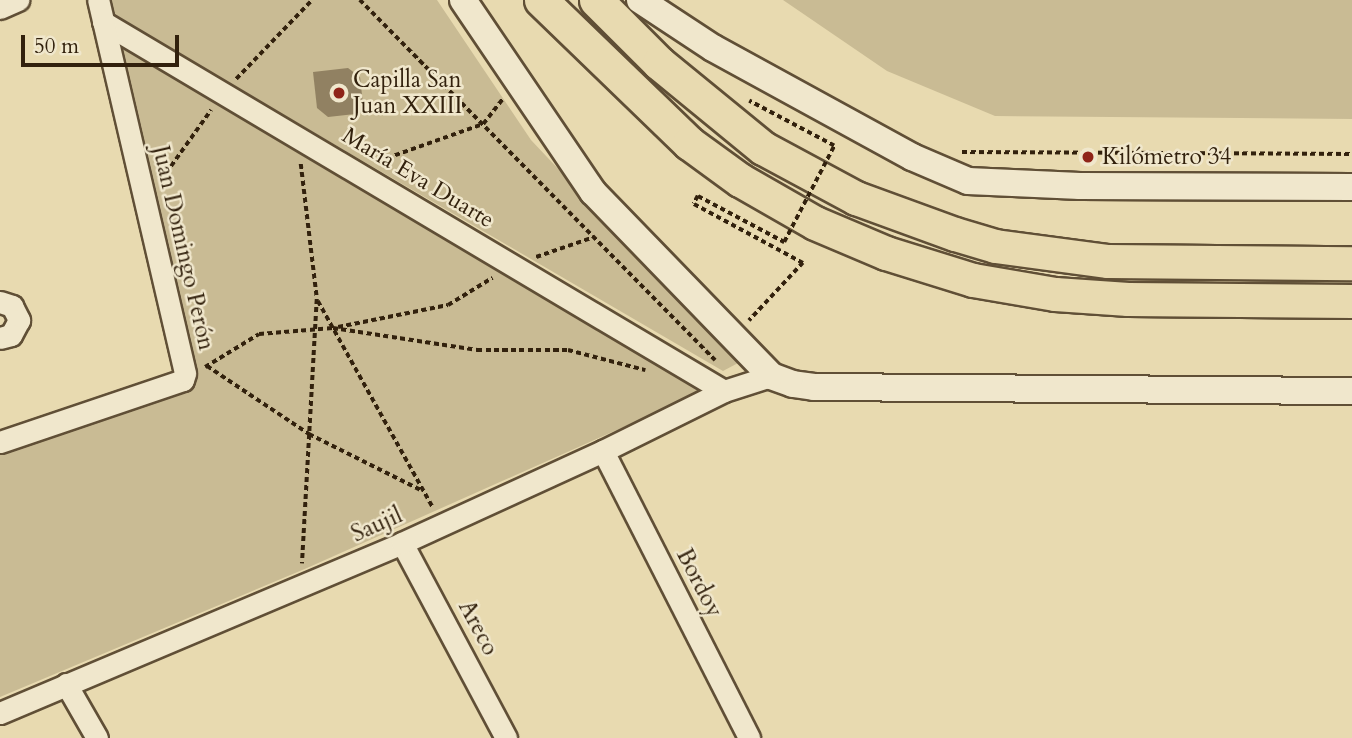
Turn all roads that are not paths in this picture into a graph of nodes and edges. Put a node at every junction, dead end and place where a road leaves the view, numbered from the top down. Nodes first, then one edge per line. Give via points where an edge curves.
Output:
1 (18, 0) edge
2 (98, 0) edge
3 (463, 0) edge
4 (541, 0) edge
5 (596, 0) edge
6 (640, 0) edge
7 (0, 8) edge
8 (103, 22) junction
9 (1352, 187) edge
10 (1352, 263) edge
11 (1352, 301) edge
12 (0, 302) edge
13 (0, 338) edge
14 (771, 376) junction
15 (732, 389) junction
16 (1352, 391) edge
17 (0, 442) edge
18 (603, 452) junction
19 (402, 543) junction
20 (66, 684) junction
21 (0, 713) edge
22 (97, 738) edge
23 (506, 738) edge
24 (749, 738) edge

1 - 7 street
2 - 8 street
3 - 14 street via 593,192
4 - 11 highway via 689,144 815,223 886,253 973,280 1055,294
5 - 10 highway via 668,71 763,148 856,198 942,229 995,246 1108,261
6 - 9 street via 713,48 912,157 968,181 1080,187
8 - 15 street, María Eva Duarte via 680,365
8 - 17 street, Juan Domingo Perón via 185,373 183,380
12 - 13 street via 12,306 19,320 11,335
14 - 15 street, Saujil
14 - 16 street via 814,387
15 - 18 street, Saujil
18 - 19 street, Saujil
18 - 24 street, Bordoy
19 - 20 street, Saujil
19 - 23 street, Areco
20 - 21 street, Saujil
20 - 22 street

